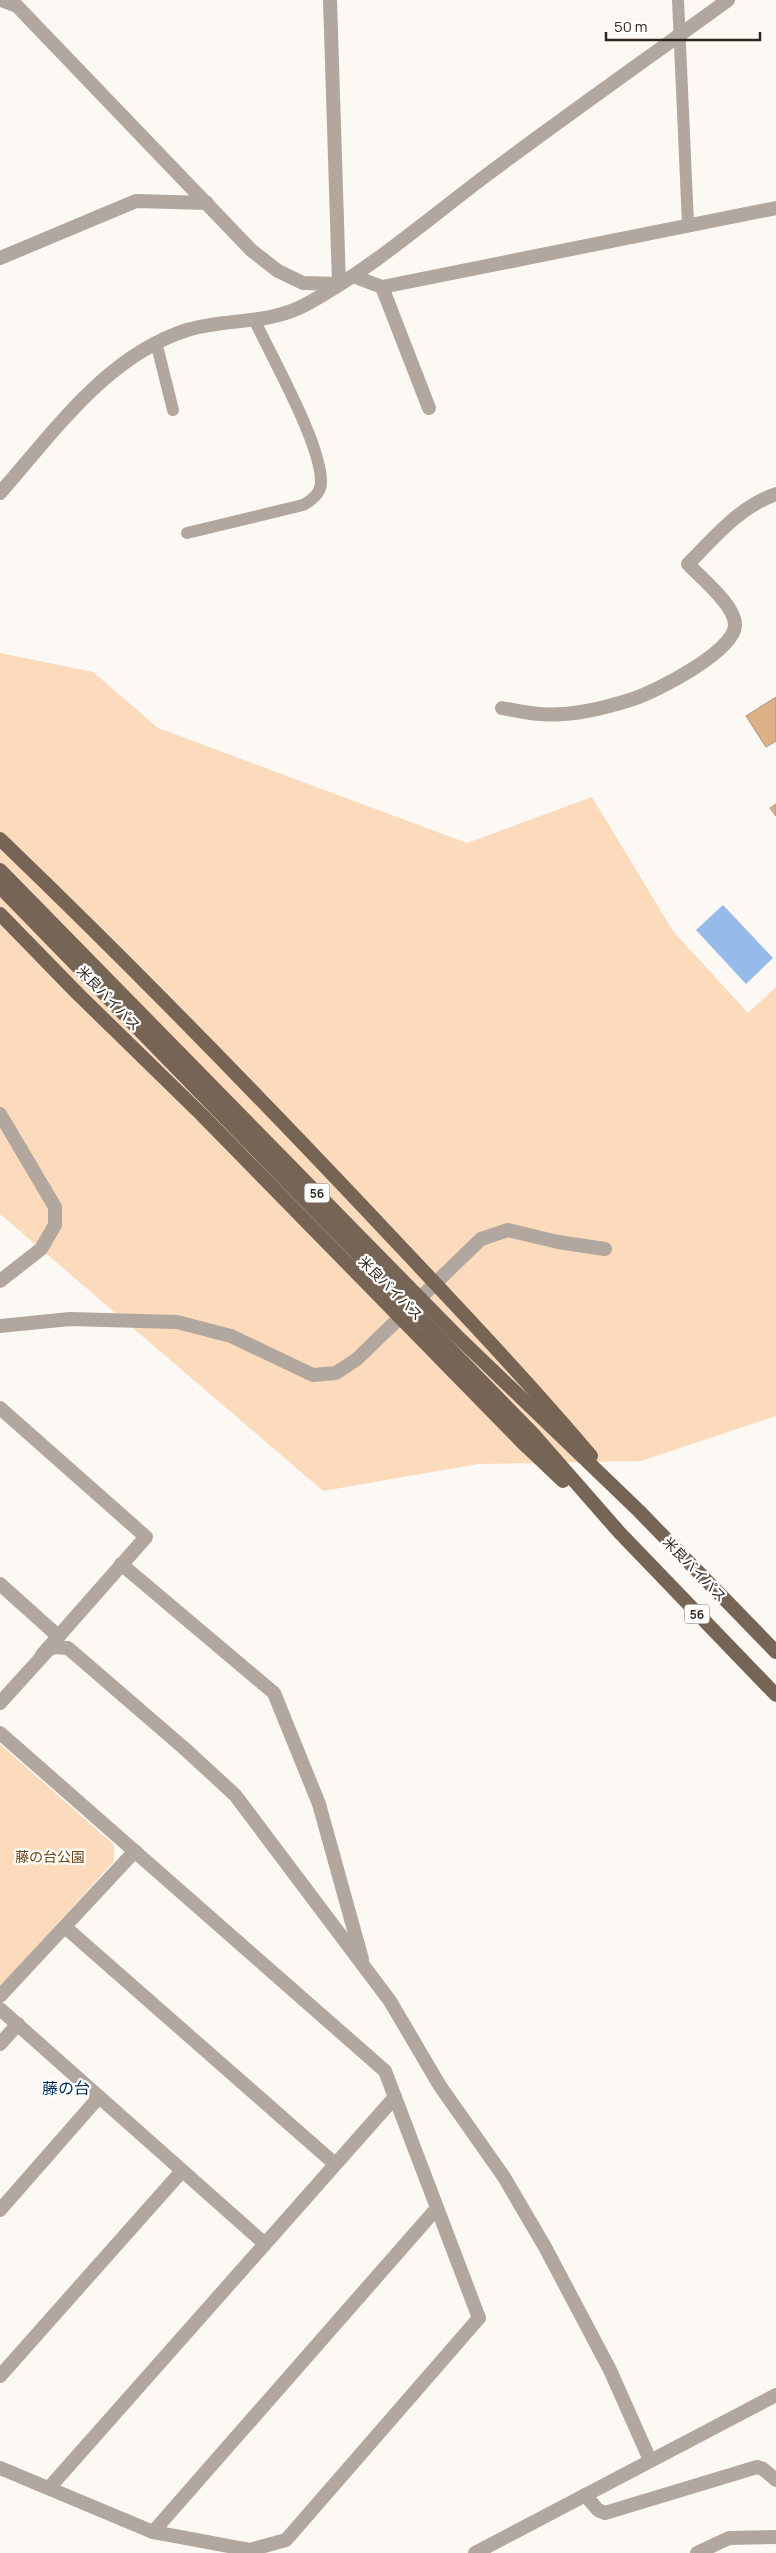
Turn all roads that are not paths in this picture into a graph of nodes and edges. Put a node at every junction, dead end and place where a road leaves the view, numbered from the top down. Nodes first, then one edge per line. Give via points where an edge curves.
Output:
1 (1, 0) edge
2 (330, 0) edge
3 (678, 0) edge
4 (728, 0) edge
5 (679, 36) junction
6 (207, 203) junction
7 (776, 208) edge
8 (688, 224) junction
9 (0, 258) edge
10 (353, 276) junction
11 (339, 284) junction
12 (382, 287) junction
13 (255, 321) junction
14 (156, 342) junction
15 (429, 408) dead end
16 (173, 410) dead end
17 (0, 493) edge
18 (776, 494) edge
19 (187, 533) dead end
20 (502, 708) dead end
21 (0, 839) edge
22 (0, 870) edge
23 (0, 887) edge
24 (0, 914) edge
25 (0, 1114) edge
26 (604, 1249) dead end
27 (0, 1281) edge
28 (0, 1326) edge
29 (0, 1408) edge
30 (639, 1512) junction
31 (619, 1532) junction
32 (122, 1564) junction
33 (0, 1584) edge
34 (58, 1636) junction
35 (776, 1652) edge
36 (37, 1661) junction
37 (776, 1695) edge
38 (0, 1703) edge
39 (0, 1733) edge
40 (134, 1851) junction
41 (65, 1927) junction
42 (364, 1967) junction
43 (0, 1996) edge
44 (0, 2009) edge
45 (18, 2024) junction
46 (0, 2044) edge
47 (99, 2097) junction
48 (395, 2097) junction
49 (335, 2164) junction
50 (182, 2171) junction
51 (437, 2208) junction
52 (0, 2210) edge
53 (264, 2244) junction
54 (0, 2376) edge
55 (776, 2395) edge
56 (650, 2460) junction
57 (0, 2468) edge
58 (776, 2480) edge
59 (49, 2488) junction
60 (585, 2495) junction
61 (153, 2532) junction
62 (776, 2537) edge
63 (722, 2548) edge
64 (475, 2553) edge
65 (697, 2553) edge

1 - 6 street via 17,6
2 - 11 street
3 - 5 lane
4 - 5 street
5 - 8 lane
5 - 10 street
6 - 9 street via 136,201
6 - 11 street via 251,250 278,271 303,284
7 - 8 street
8 - 12 street
10 - 11 street
10 - 12 street
11 - 13 street via 304,306 278,317
12 - 15 street
13 - 14 street via 220,323
13 - 19 lane via 313,444 321,483 317,494 303,506
14 - 16 lane
14 - 17 street via 102,379
18 - 20 street via 745,508 688,564 732,610 735,626 729,641 669,682 635,698 563,714 534,714
21 - 30 main road via 243,1079 574,1435
22 - 30 main road, 米良バイパス / 56 via 457,1336
23 - 31 main road, 米良バイパス / 56 via 535,1436
24 - 31 main road via 525,1445
25 - 27 street via 55,1207 56,1225 41,1249
26 - 28 street via 508,1230 480,1239 357,1359 336,1373 313,1375 231,1336 176,1322 70,1319
29 - 32 street via 146,1537
30 - 35 main road, 米良バイパス / 56
31 - 37 main road, 米良バイパス / 56
32 - 34 street
32 - 42 street via 274,1693 319,1804
33 - 34 street
34 - 36 street
36 - 38 street
36 - 42 street via 54,1647 72,1649 235,1795
39 - 40 street
40 - 41 street
40 - 48 street via 385,2072
41 - 43 street
41 - 49 street
42 - 56 street via 390,2001 440,2086 504,2177 545,2247 610,2370
44 - 45 street
45 - 46 street
45 - 47 street
47 - 50 street
47 - 52 street
48 - 49 street
48 - 51 street
49 - 53 street
50 - 53 street
50 - 54 street
51 - 61 street
51 - 61 street via 479,2318 286,2540 250,2550
53 - 59 street
55 - 56 street
56 - 60 street
57 - 59 street
58 - 60 street via 757,2467 605,2513
59 - 61 street
60 - 64 street
62 - 63 street via 729,2538
63 - 65 street

